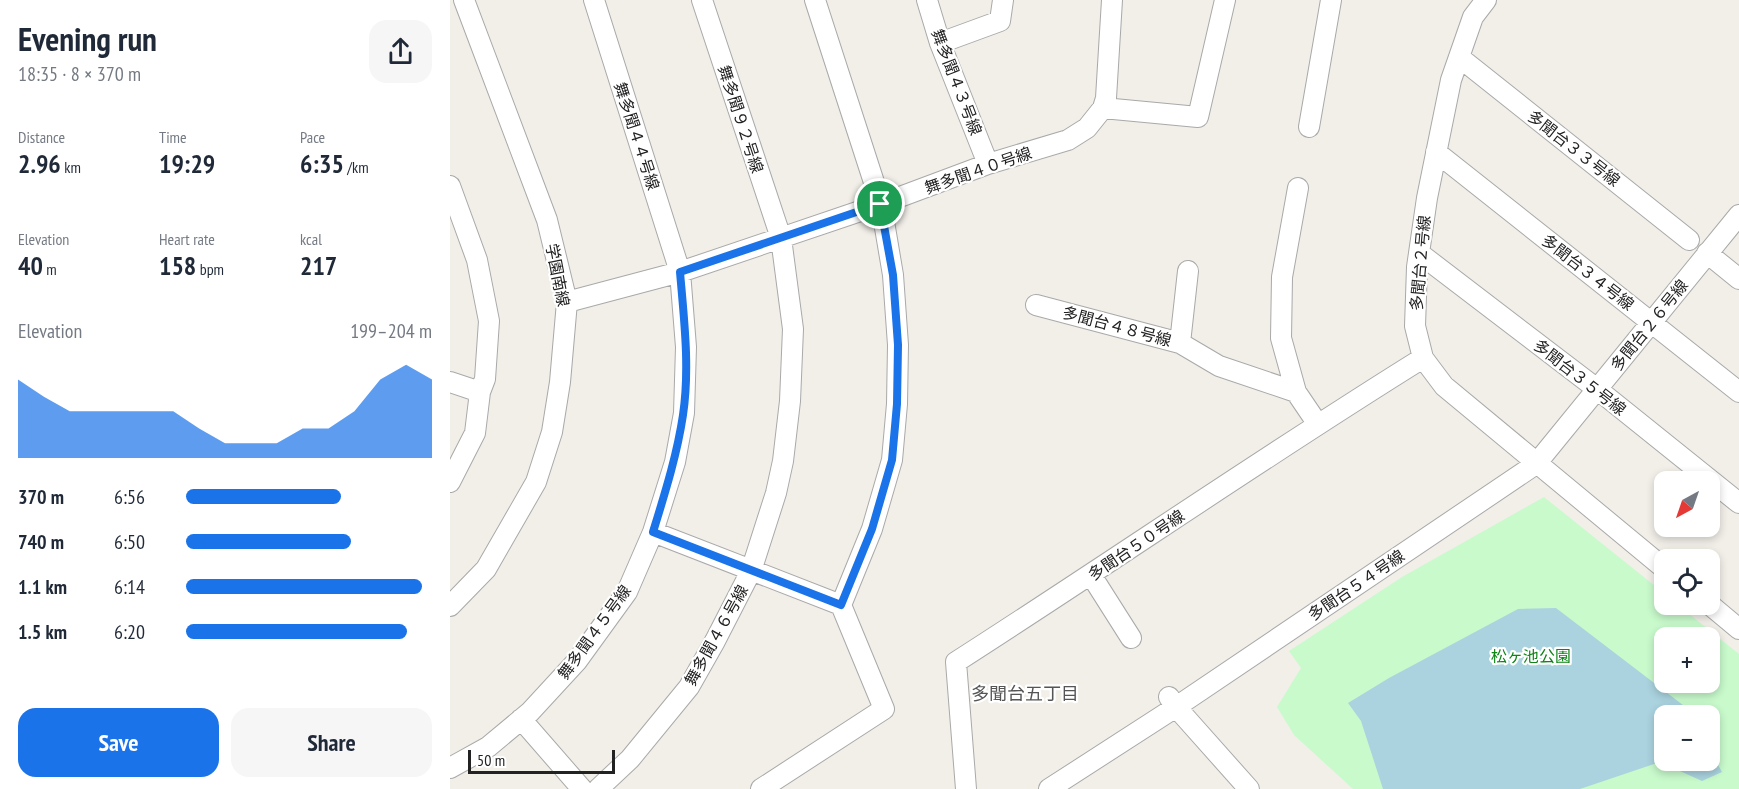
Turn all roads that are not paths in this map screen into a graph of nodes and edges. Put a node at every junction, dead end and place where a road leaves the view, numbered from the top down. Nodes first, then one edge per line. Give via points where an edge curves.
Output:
1 (464, 0) edge
2 (594, 0) edge
3 (702, 0) edge
4 (814, 0) edge
5 (927, 0) edge
6 (1003, 0) edge
7 (1112, 0) edge
8 (1225, 0) edge
9 (1331, 0) edge
10 (1486, 0) edge
11 (940, 43) junction
12 (1459, 57) junction
13 (1103, 108) junction
14 (1309, 127) dead end
15 (1436, 152) junction
16 (988, 164) junction
17 (450, 186) edge
18 (1298, 189) dead end
19 (880, 204) junction
20 (1739, 214) edge
21 (781, 238) junction
22 (1689, 240) dead end
23 (1419, 253) junction
24 (1707, 254) junction
25 (1188, 271) dead end
26 (680, 272) junction
27 (1739, 279) edge
28 (567, 302) junction
29 (1036, 305) dead end
30 (1652, 322) junction
31 (1180, 343) junction
32 (1423, 358) junction
33 (450, 382) edge
34 (1597, 389) junction
35 (480, 392) junction
36 (1296, 392) junction
37 (1739, 392) edge
38 (1317, 423) junction
39 (1536, 464) junction
40 (450, 482) edge
41 (1739, 503) edge
42 (653, 532) junction
43 (1654, 560) edge
44 (751, 571) junction
45 (1091, 575) junction
46 (841, 605) junction
47 (450, 606) edge
48 (1720, 613) edge
49 (1738, 627) edge
50 (1131, 638) dead end
51 (1173, 702) junction
52 (521, 719) junction
53 (450, 768) edge
54 (582, 789) edge
55 (598, 789) edge
56 (761, 789) edge
57 (966, 789) edge
58 (1049, 789) edge
59 (1248, 789) edge

1 - 28 street, 学園南線 via 547,220
2 - 26 street, 舞多聞４４号線
3 - 21 street, 舞多聞９２号線
4 - 19 street
5 - 11 street, 舞多聞４３号線
6 - 11 street via 1000,21
7 - 13 street
8 - 13 street via 1198,117
9 - 14 street
10 - 12 street, 多聞台２号線 via 1473,17
11 - 16 street, 舞多聞４３号線
12 - 15 street, 多聞台２号線 via 1450,80
12 - 22 street, 多聞台３３号線
13 - 16 street, 舞多聞４０号線 via 1087,128 1068,140
15 - 23 street, 多聞台２号線
15 - 30 street, 多聞台３４号線
16 - 19 street, 舞多聞４０号線
17 - 35 street via 477,260 489,321 485,379
18 - 36 street via 1282,277 1281,338
19 - 21 street, 舞多聞４０号線
19 - 46 street via 893,275 898,345 892,460 872,529
20 - 24 street, 多聞台２６号線
21 - 26 street, 舞多聞４０号線
21 - 44 street, 舞多聞４６号線 via 793,329 790,400 781,472
23 - 32 street, 多聞台２号線 via 1415,326
23 - 34 street, 多聞台３５号線
24 - 27 street
24 - 30 street, 多聞台２６号線
25 - 31 street
26 - 28 street, 舞多聞４０号線
26 - 42 street, 舞多聞４５号線 via 686,347 684,413 675,462
28 - 47 street, 学園南線 via 552,432 536,482 486,569
29 - 31 street, 多聞台４８号線
30 - 34 street, 多聞台２６号線
30 - 37 street, 多聞台３４号線
31 - 36 street, 多聞台４８号線 via 1219,366
32 - 38 street, 多聞台５０号線
32 - 39 street, 多聞台２号線 via 1444,386
33 - 35 street
34 - 39 street, 多聞台２６号線
34 - 41 street, 多聞台３５号線
35 - 40 street via 475,433
36 - 38 street
38 - 45 street, 多聞台５０号線
39 - 43 street, 多聞台２号線
39 - 51 street, 多聞台５４号線
42 - 44 street
42 - 52 street, 舞多聞４５号線 via 627,592 577,661
44 - 46 street
44 - 55 street, 舞多聞４６号線 via 689,687 630,759
45 - 50 street
45 - 57 street, 多聞台５０号線 via 956,662
46 - 56 street via 884,709
48 - 49 street
51 - 58 street, 多聞台５４号線
51 - 59 street
52 - 53 street, 舞多聞４５号線 via 488,747
52 - 54 street

